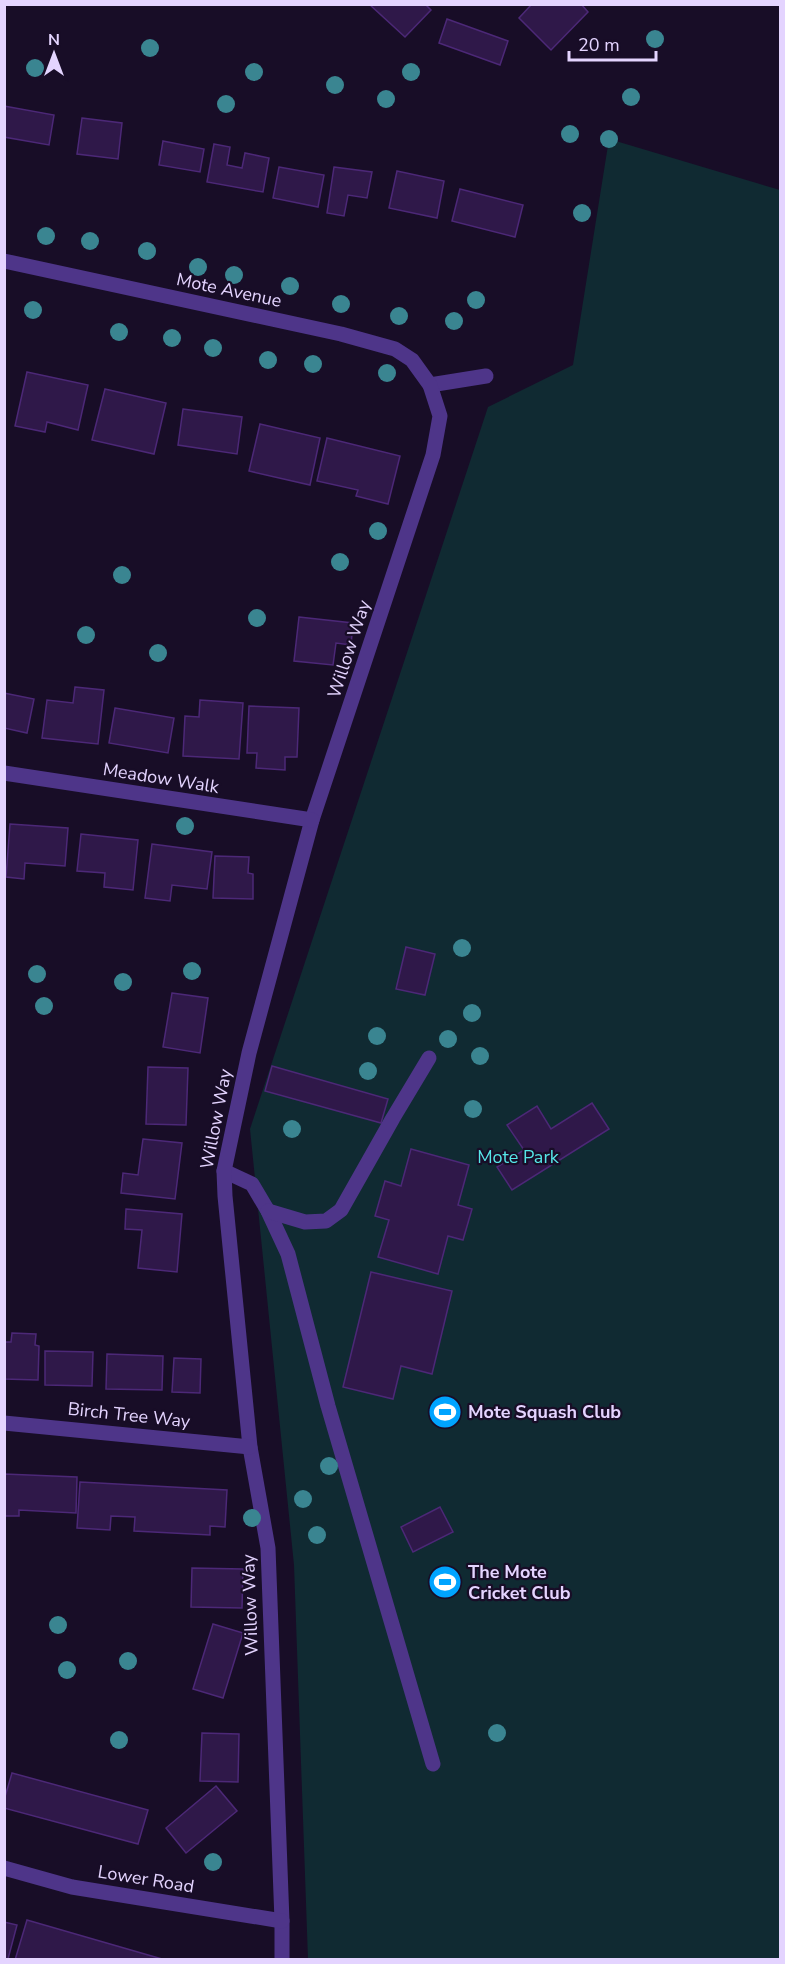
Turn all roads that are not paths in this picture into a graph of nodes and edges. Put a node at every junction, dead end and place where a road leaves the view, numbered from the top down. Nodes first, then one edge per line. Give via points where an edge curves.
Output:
1 (4, 261) edge
2 (486, 376) dead end
3 (430, 385) junction
4 (4, 773) edge
5 (312, 820) junction
6 (429, 1058) dead end
7 (224, 1171) junction
8 (268, 1211) junction
9 (4, 1423) edge
10 (250, 1447) junction
11 (433, 1764) dead end
12 (4, 1868) edge
13 (282, 1921) junction
14 (282, 1959) edge

1 - 3 street, Mote Avenue via 395,349 412,360
2 - 3 street
3 - 5 street, Willow Way via 440,416 433,455
4 - 5 street, Meadow Walk
5 - 7 street, Willow Way via 249,1053
6 - 8 street via 341,1210 326,1221 305,1222
7 - 8 street via 252,1184
7 - 10 street, Willow Way
8 - 11 street via 288,1254 328,1406
9 - 10 street, Birch Tree Way
10 - 13 street, Willow Way via 268,1548
12 - 13 street, Lower Road via 72,1887
13 - 14 street, Willow Way

